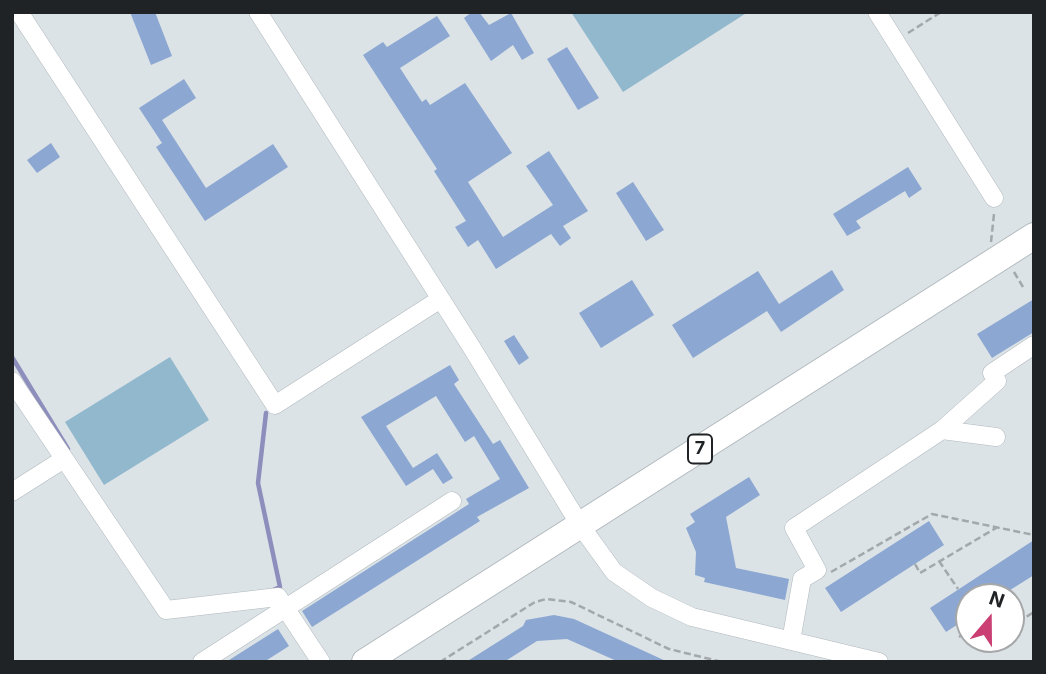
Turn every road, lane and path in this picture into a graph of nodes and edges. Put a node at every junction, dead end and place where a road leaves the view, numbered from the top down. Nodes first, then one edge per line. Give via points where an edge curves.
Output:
1 (19, 12) edge
2 (258, 12) edge
3 (877, 12) edge
4 (941, 12) edge
5 (895, 42) junction
6 (994, 198) dead end
7 (1034, 236) edge
8 (439, 300) junction
9 (1034, 345) edge
10 (12, 382) edge
11 (943, 430) junction
12 (996, 438) dead end
13 (64, 459) junction
14 (12, 492) edge
15 (452, 501) dead end
16 (580, 525) junction
17 (996, 528) junction
18 (1034, 535) edge
19 (939, 561) junction
20 (915, 564) dead end
21 (817, 570) junction
22 (955, 585) edge
23 (285, 608) junction
24 (790, 641) junction
25 (202, 662) edge
26 (321, 662) edge
27 (365, 662) edge
28 (440, 662) edge
29 (722, 662) edge
30 (878, 662) edge

1 - 8 street via 275,405
2 - 8 street
3 - 5 street
4 - 5 path
5 - 6 street
7 - 16 highway, 7
8 - 16 street
9 - 11 street via 992,373 997,381
10 - 13 street
11 - 12 street
11 - 21 street via 794,528
13 - 14 street
13 - 23 street via 166,610 278,597
15 - 23 street
16 - 24 street via 614,572 652,598 710,622
16 - 27 highway, 7
17 - 18 path
17 - 19 path
17 - 21 path via 932,514 824,576
19 - 20 path via 920,573
19 - 22 path
21 - 24 street via 802,579
23 - 25 street
23 - 26 street
24 - 30 street
28 - 29 path via 546,599 571,602 669,649

